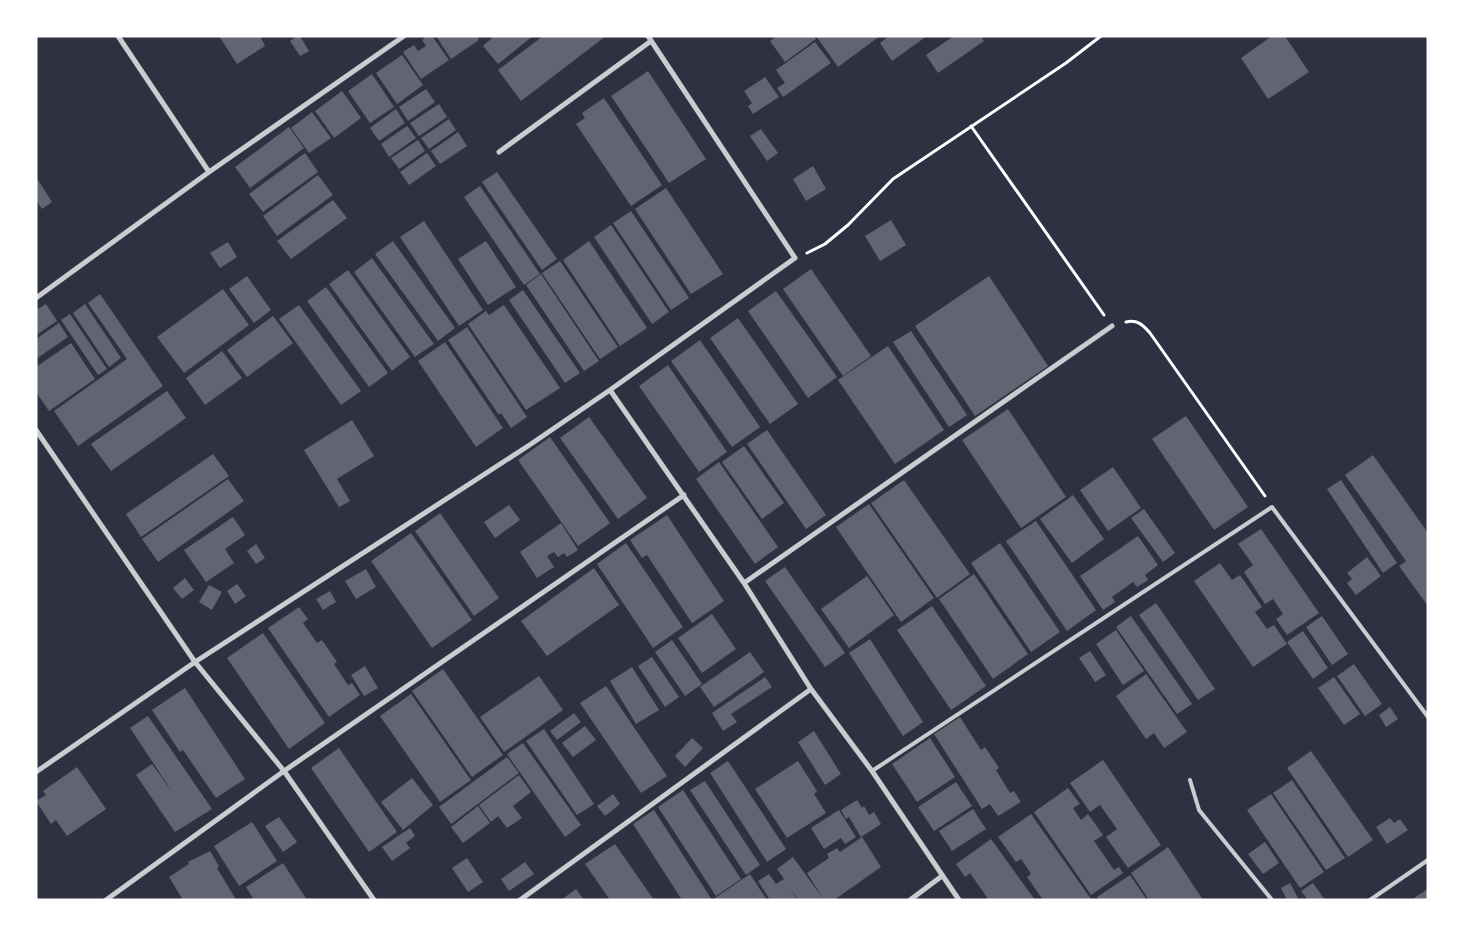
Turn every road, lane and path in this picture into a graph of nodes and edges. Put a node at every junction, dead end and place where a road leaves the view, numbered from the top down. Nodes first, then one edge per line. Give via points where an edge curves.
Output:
1 (118, 36) edge
2 (404, 36) edge
3 (1101, 36) edge
4 (650, 39) edge
5 (971, 126) junction
6 (499, 152) dead end
7 (209, 172) junction
8 (795, 258) junction
9 (36, 298) edge
10 (1112, 326) junction
11 (610, 390) junction
12 (36, 430) edge
13 (684, 495) junction
14 (1272, 507) junction
15 (744, 584) junction
16 (195, 662) junction
17 (811, 690) junction
18 (1428, 707) edge
19 (1423, 710) junction
20 (1428, 717) edge
21 (284, 771) junction
22 (872, 771) junction
23 (36, 772) edge
24 (1190, 780) dead end
25 (1428, 860) edge
26 (942, 876) junction
27 (106, 900) edge
28 (374, 900) edge
29 (520, 900) edge
30 (910, 900) edge
31 (959, 900) edge
32 (1272, 900) edge
33 (1370, 900) edge

1 - 7 street
2 - 7 street
3 - 5 path
4 - 6 street
4 - 8 street
5 - 8 path via 893,178 848,226 826,244
5 - 10 path
7 - 9 street
8 - 11 street
10 - 14 path via 1132,320 1142,324 1150,333
10 - 15 street
11 - 13 street
11 - 16 street
12 - 16 street
13 - 15 street
13 - 21 street
14 - 19 lane
14 - 22 lane
15 - 17 street
16 - 21 street
16 - 23 street
17 - 22 street
17 - 29 street
18 - 19 lane
19 - 20 lane
21 - 27 street
21 - 28 street
22 - 26 street
24 - 32 lane via 1199,810
25 - 33 lane
26 - 30 street
26 - 31 street

